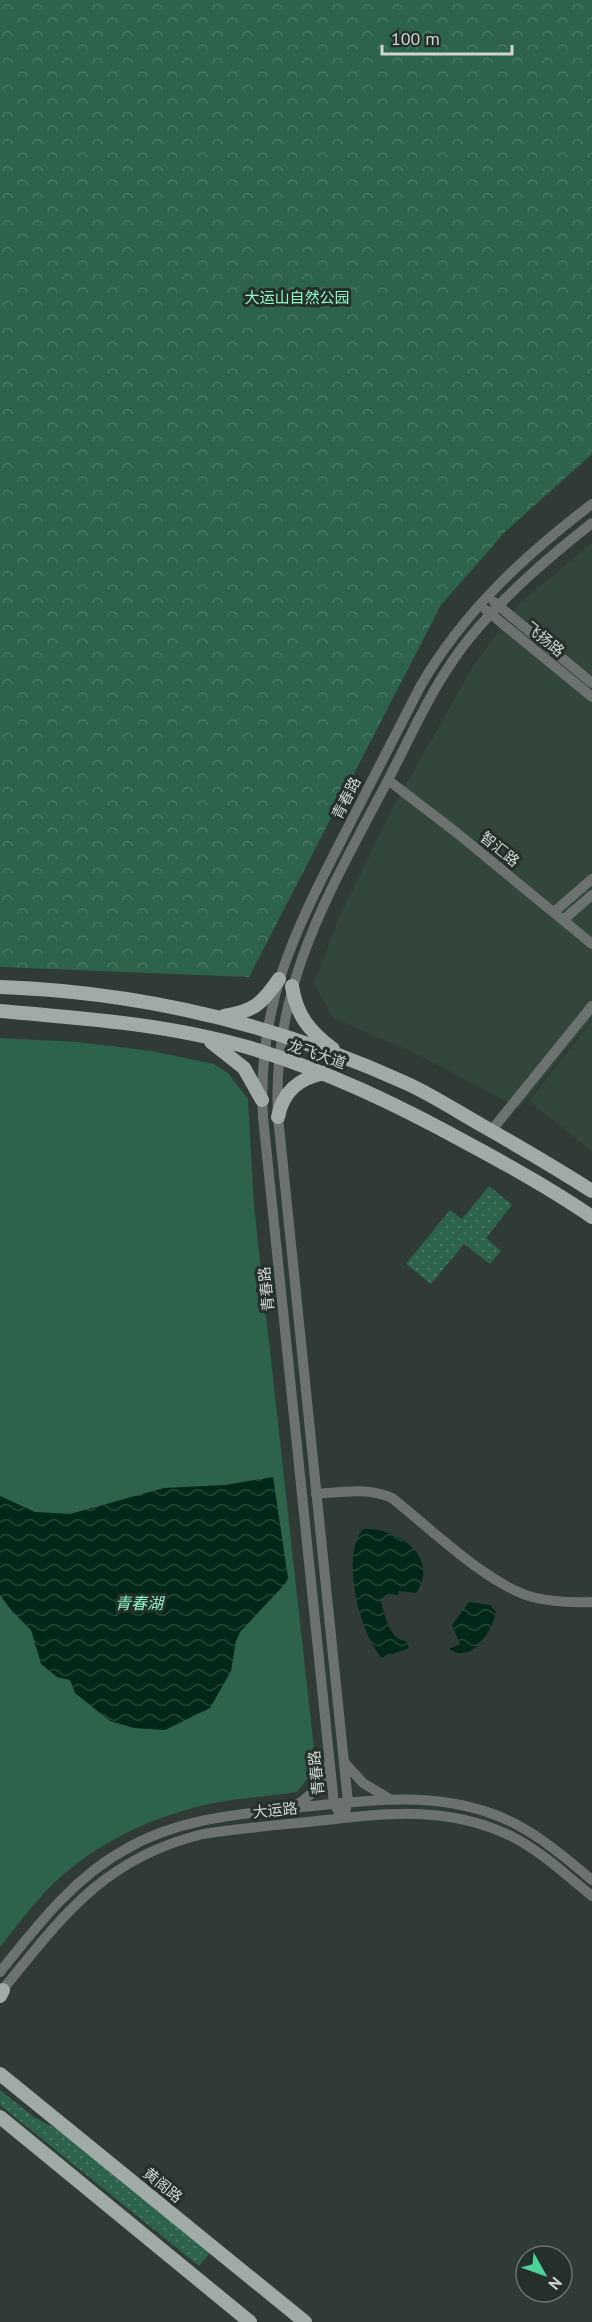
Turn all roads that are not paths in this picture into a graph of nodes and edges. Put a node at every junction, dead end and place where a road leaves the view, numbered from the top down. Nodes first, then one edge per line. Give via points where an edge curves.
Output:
1 (592, 504) edge
2 (592, 523) edge
3 (483, 601) junction
4 (495, 610) junction
5 (592, 683) edge
6 (592, 697) edge
7 (388, 780) junction
8 (592, 879) edge
9 (592, 895) edge
10 (554, 912) junction
11 (563, 920) junction
12 (592, 944) edge
13 (279, 979) junction
14 (292, 986) junction
15 (0, 987) edge
16 (592, 1006) edge
17 (0, 1011) edge
18 (219, 1017) junction
19 (266, 1030) junction
20 (281, 1035) junction
21 (205, 1037) junction
22 (264, 1053) junction
23 (344, 1058) junction
24 (279, 1059) junction
25 (325, 1073) junction
26 (262, 1100) junction
27 (278, 1117) junction
28 (491, 1131) junction
29 (592, 1191) edge
30 (592, 1217) edge
31 (316, 1494) junction
32 (592, 1602) edge
33 (343, 1758) junction
34 (330, 1760) junction
35 (391, 1799) junction
36 (348, 1802) junction
37 (334, 1804) junction
38 (286, 1809) junction
39 (343, 1818) junction
40 (592, 1880) edge
41 (592, 1896) edge
42 (0, 1972) edge
43 (1, 1993) edge
44 (1, 2074) edge
45 (0, 2117) edge
46 (250, 2322) edge
47 (305, 2322) edge

1 - 3 street, 青春路 via 525,557
2 - 4 street, 青春路 via 530,574
3 - 4 street, 飞扬路
3 - 13 street, 青春路 via 440,652 420,687 303,916
4 - 5 street, 飞扬路
4 - 6 street, 飞扬路
4 - 7 street, 青春路 via 446,672
7 - 10 street, 智汇路
7 - 14 street, 青春路 via 322,908
8 - 10 street
9 - 11 street
10 - 11 street, 智汇路
11 - 12 street, 智汇路
13 - 18 main road via 255,1008
13 - 19 street, 青春路
14 - 20 street, 青春路
14 - 23 main road via 294,1001 306,1024
15 - 18 main road, 龙飞大道 via 96,995
16 - 28 street
17 - 21 main road, 龙飞大道 via 124,1023
18 - 19 main road, 龙飞大道
19 - 20 main road, 龙飞大道
19 - 22 street, 青春路
20 - 23 main road, 龙飞大道
20 - 24 street, 青春路
21 - 22 main road, 龙飞大道
21 - 26 main road via 244,1068
22 - 24 main road, 龙飞大道
22 - 26 street, 青春路
23 - 28 main road, 龙飞大道 via 409,1085
24 - 25 main road, 龙飞大道
24 - 27 street, 青春路
25 - 27 main road via 295,1085 284,1098
25 - 30 main road, 龙飞大道 via 442,1129 525,1174
26 - 34 street, 青春路
27 - 31 street, 青春路
28 - 29 main road, 龙飞大道
31 - 32 street via 379,1492 501,1582 554,1602
31 - 33 street, 青春路
33 - 35 street via 363,1783
33 - 36 street, 青春路
34 - 37 street, 青春路
34 - 38 street via 310,1794
35 - 36 street, 大运路
35 - 40 street, 大运路 via 440,1801 492,1813 539,1838
36 - 37 street, 大运路
36 - 39 street, 青春路
37 - 38 street, 大运路
37 - 39 street, 青春路
38 - 42 street, 大运路 via 187,1823 124,1849 85,1876
39 - 41 street, 大运路 via 422,1813 469,1821 531,1848
39 - 43 street, 大运路 via 203,1834 138,1857 75,1903
44 - 47 main road, 黄阁路
45 - 46 main road

